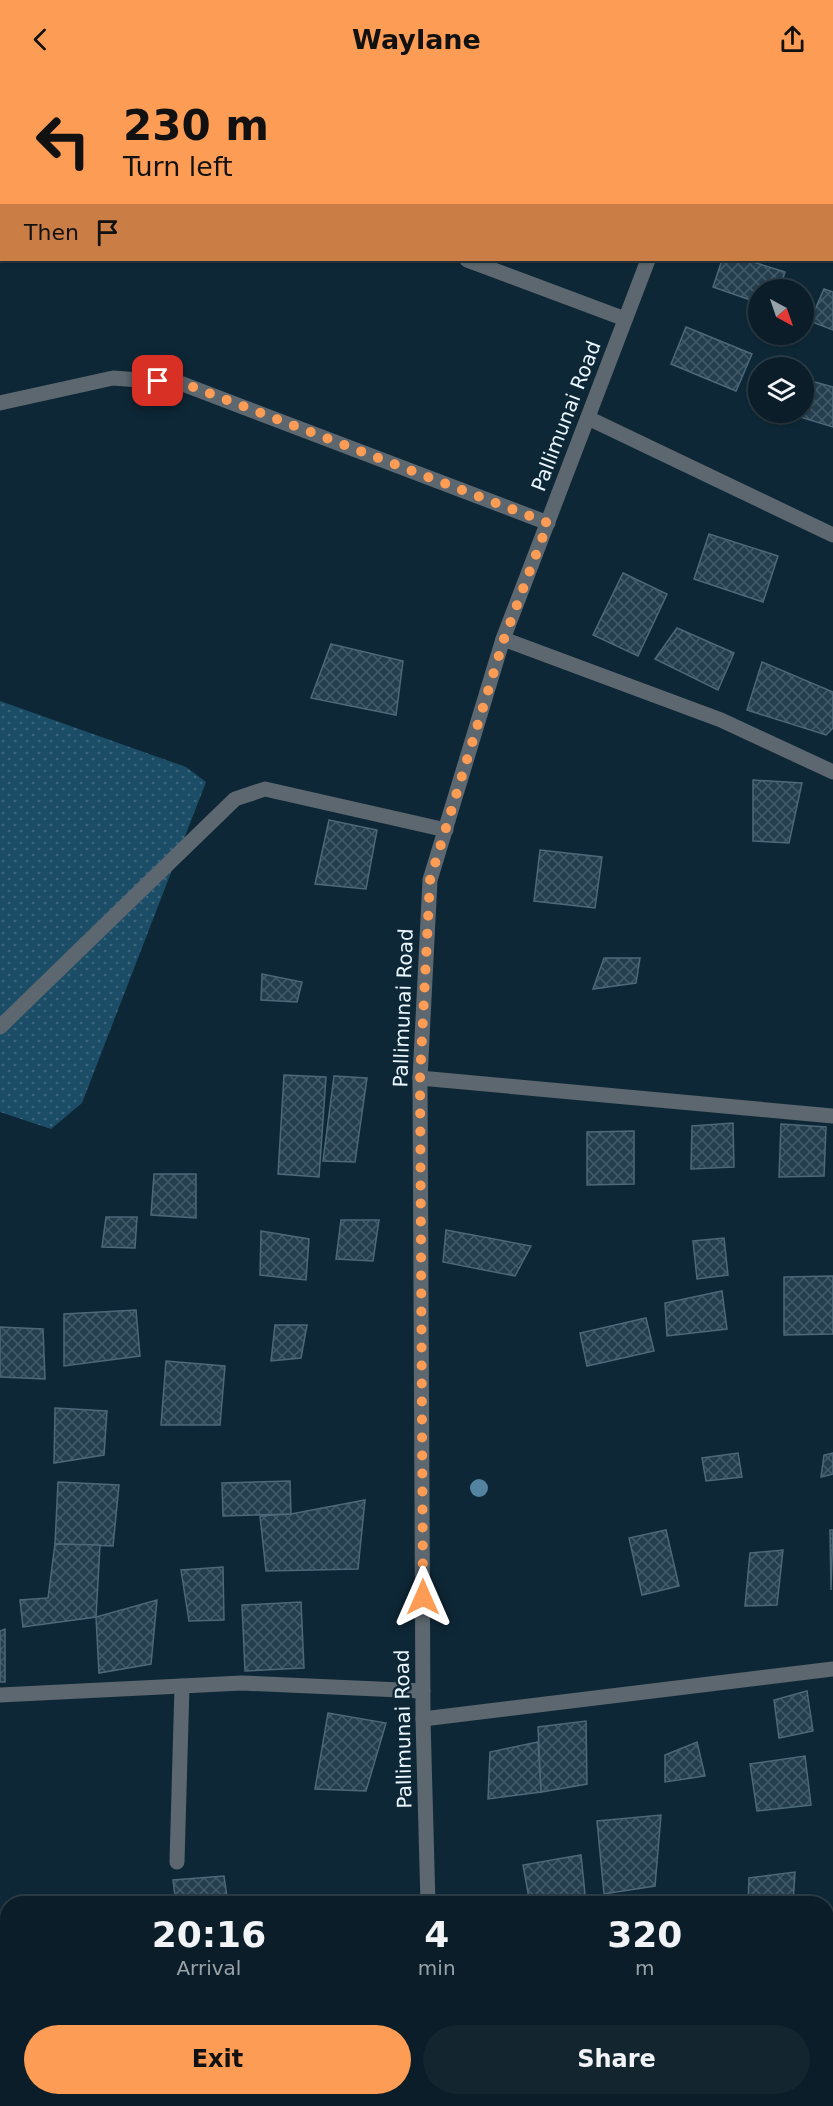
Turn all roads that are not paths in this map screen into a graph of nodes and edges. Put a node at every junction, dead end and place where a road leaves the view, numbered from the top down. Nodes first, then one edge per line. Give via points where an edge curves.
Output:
1 (470, 261) edge
2 (648, 261) edge
3 (625, 319) junction
4 (0, 403) edge
5 (588, 418) junction
6 (548, 523) junction
7 (833, 535) edge
8 (504, 639) junction
9 (833, 772) edge
10 (446, 830) junction
11 (0, 1027) edge
12 (420, 1078) junction
13 (833, 1116) edge
14 (833, 1668) edge
15 (182, 1686) junction
16 (423, 1691) junction
17 (0, 1695) edge
18 (423, 1719) junction
19 (177, 1862) dead end
20 (428, 1896) edge

1 - 3 street
2 - 3 street, Pallimunai Road
3 - 5 street, Pallimunai Road
4 - 6 street via 113,378 180,382
5 - 6 street, Pallimunai Road
5 - 7 street
6 - 8 street, Pallimunai Road
8 - 9 street via 722,720
8 - 10 street, Pallimunai Road
10 - 11 street via 264,789 235,799
10 - 12 street, Pallimunai Road via 430,880
12 - 13 street
12 - 16 street, Pallimunai Road
14 - 18 street
15 - 16 street via 242,1683
15 - 17 street
15 - 19 street
16 - 18 street, Pallimunai Road
18 - 20 street, Pallimunai Road

